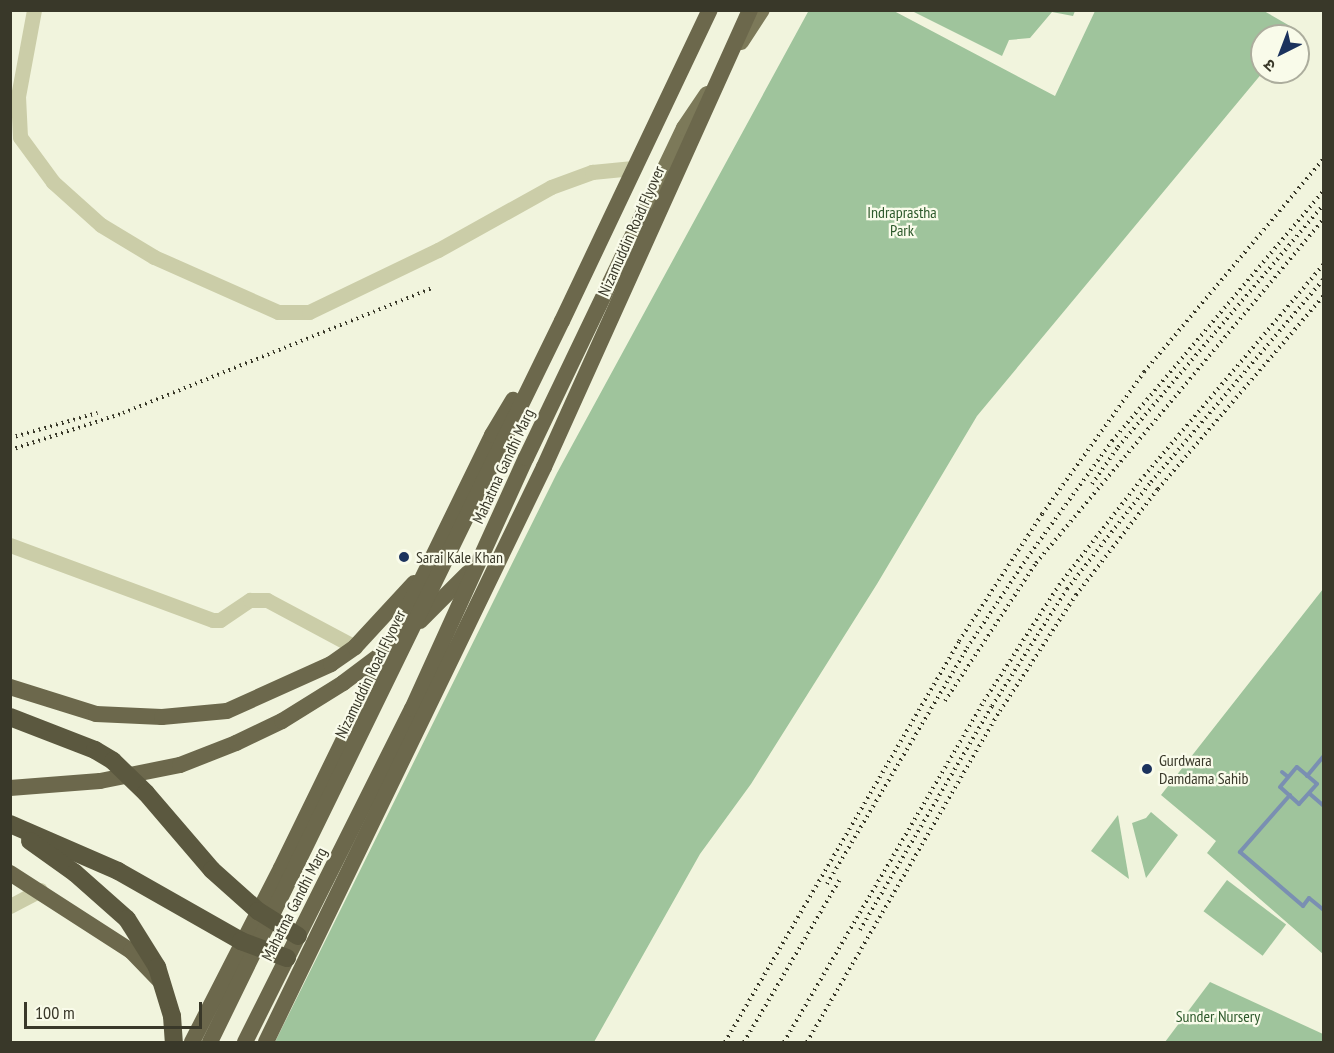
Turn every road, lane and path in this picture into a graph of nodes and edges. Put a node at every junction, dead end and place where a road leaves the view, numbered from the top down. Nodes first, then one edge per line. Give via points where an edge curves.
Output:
1 (34, 10) edge
2 (710, 10) edge
3 (750, 10) edge
4 (762, 10) edge
5 (14, 103) edge
6 (633, 168) junction
7 (644, 212) joint
8 (562, 321) junction
9 (544, 467) junction
10 (10, 545) edge
11 (427, 569) junction
12 (355, 646) junction
13 (10, 687) edge
14 (10, 717) edge
15 (10, 788) edge
16 (10, 826) edge
17 (10, 873) edge
18 (40, 890) junction
19 (10, 906) edge
20 (258, 911) junction
21 (298, 936) junction
22 (241, 941) junction
23 (287, 958) junction
24 (162, 982) junction
25 (174, 1042) edge
26 (192, 1042) edge
27 (210, 1042) edge
28 (245, 1042) edge
29 (266, 1042) edge

1 - 5 street
2 - 6 highway
3 - 9 highway, Nizamuddin Road Flyover
4 - 7 main road, Mahatma Gandhi Marg via 684,128
5 - 6 street via 20,137 53,182 101,225 154,257 278,312 309,312 438,250 559,183 592,172
6 - 8 highway
7 - 21 highway, Mahatma Gandhi Marg via 412,709
8 - 11 highway via 492,435
8 - 27 highway, Nizamuddin Road Flyover
9 - 15 highway via 497,538 450,593 398,642 282,721 180,765 100,781
9 - 29 highway
10 - 12 street via 213,620 220,620 250,600 267,600
11 - 12 highway
11 - 20 highway
12 - 13 highway via 302,679 227,711 162,717 96,714
14 - 20 highway via 95,750 113,761 212,870
16 - 22 highway via 118,871
16 - 24 highway via 75,873 127,919
17 - 18 highway
18 - 19 street
18 - 24 highway via 131,951
20 - 21 highway
20 - 22 highway
21 - 23 highway, Mahatma Gandhi Marg
22 - 23 highway
22 - 26 highway
23 - 28 highway, Mahatma Gandhi Marg
24 - 25 highway via 172,1016

